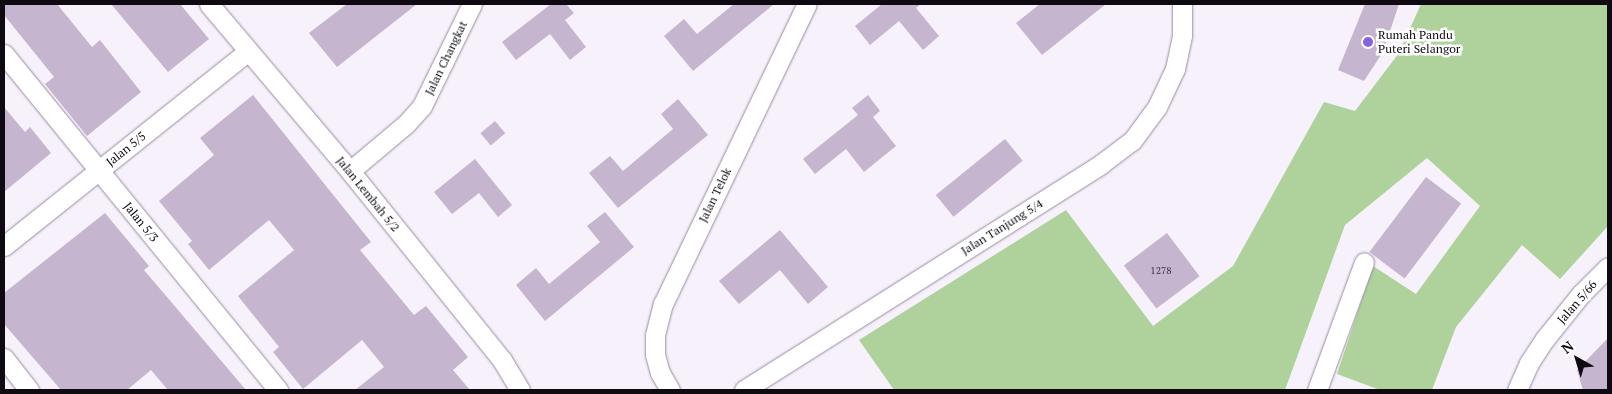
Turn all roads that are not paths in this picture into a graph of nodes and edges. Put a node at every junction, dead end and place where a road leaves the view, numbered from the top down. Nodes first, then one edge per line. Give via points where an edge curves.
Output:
1 (209, 4) edge
2 (472, 4) edge
3 (807, 4) edge
4 (1182, 4) edge
5 (248, 51) junction
6 (4, 54) edge
7 (99, 170) junction
8 (350, 171) junction
9 (4, 246) edge
10 (1364, 262) dead end
11 (1608, 267) edge
12 (4, 358) edge
13 (29, 390) edge
14 (278, 390) edge
15 (520, 390) edge
16 (670, 390) edge
17 (744, 390) edge
18 (1316, 390) edge
19 (1517, 390) edge

1 - 5 street, Jalan Lembah 5/2
2 - 8 street, Jalan Changkat via 422,106 400,130
3 - 16 street, Jalan Telok via 663,304 655,335 655,354 660,373
4 - 17 street, Jalan Tanjung 5/4 via 1182,35 1175,69 1158,107 1132,141 1101,164
5 - 7 street, Jalan 5/5
5 - 8 street, Jalan Lembah 5/2
6 - 7 street, Jalan 5/3
7 - 9 street, Jalan 5/5
7 - 14 street, Jalan 5/3
8 - 15 street, Jalan Lembah 5/2 via 502,360
10 - 18 street
11 - 19 street, Jalan 5/66 via 1581,294 1544,340 1528,364
12 - 13 street

